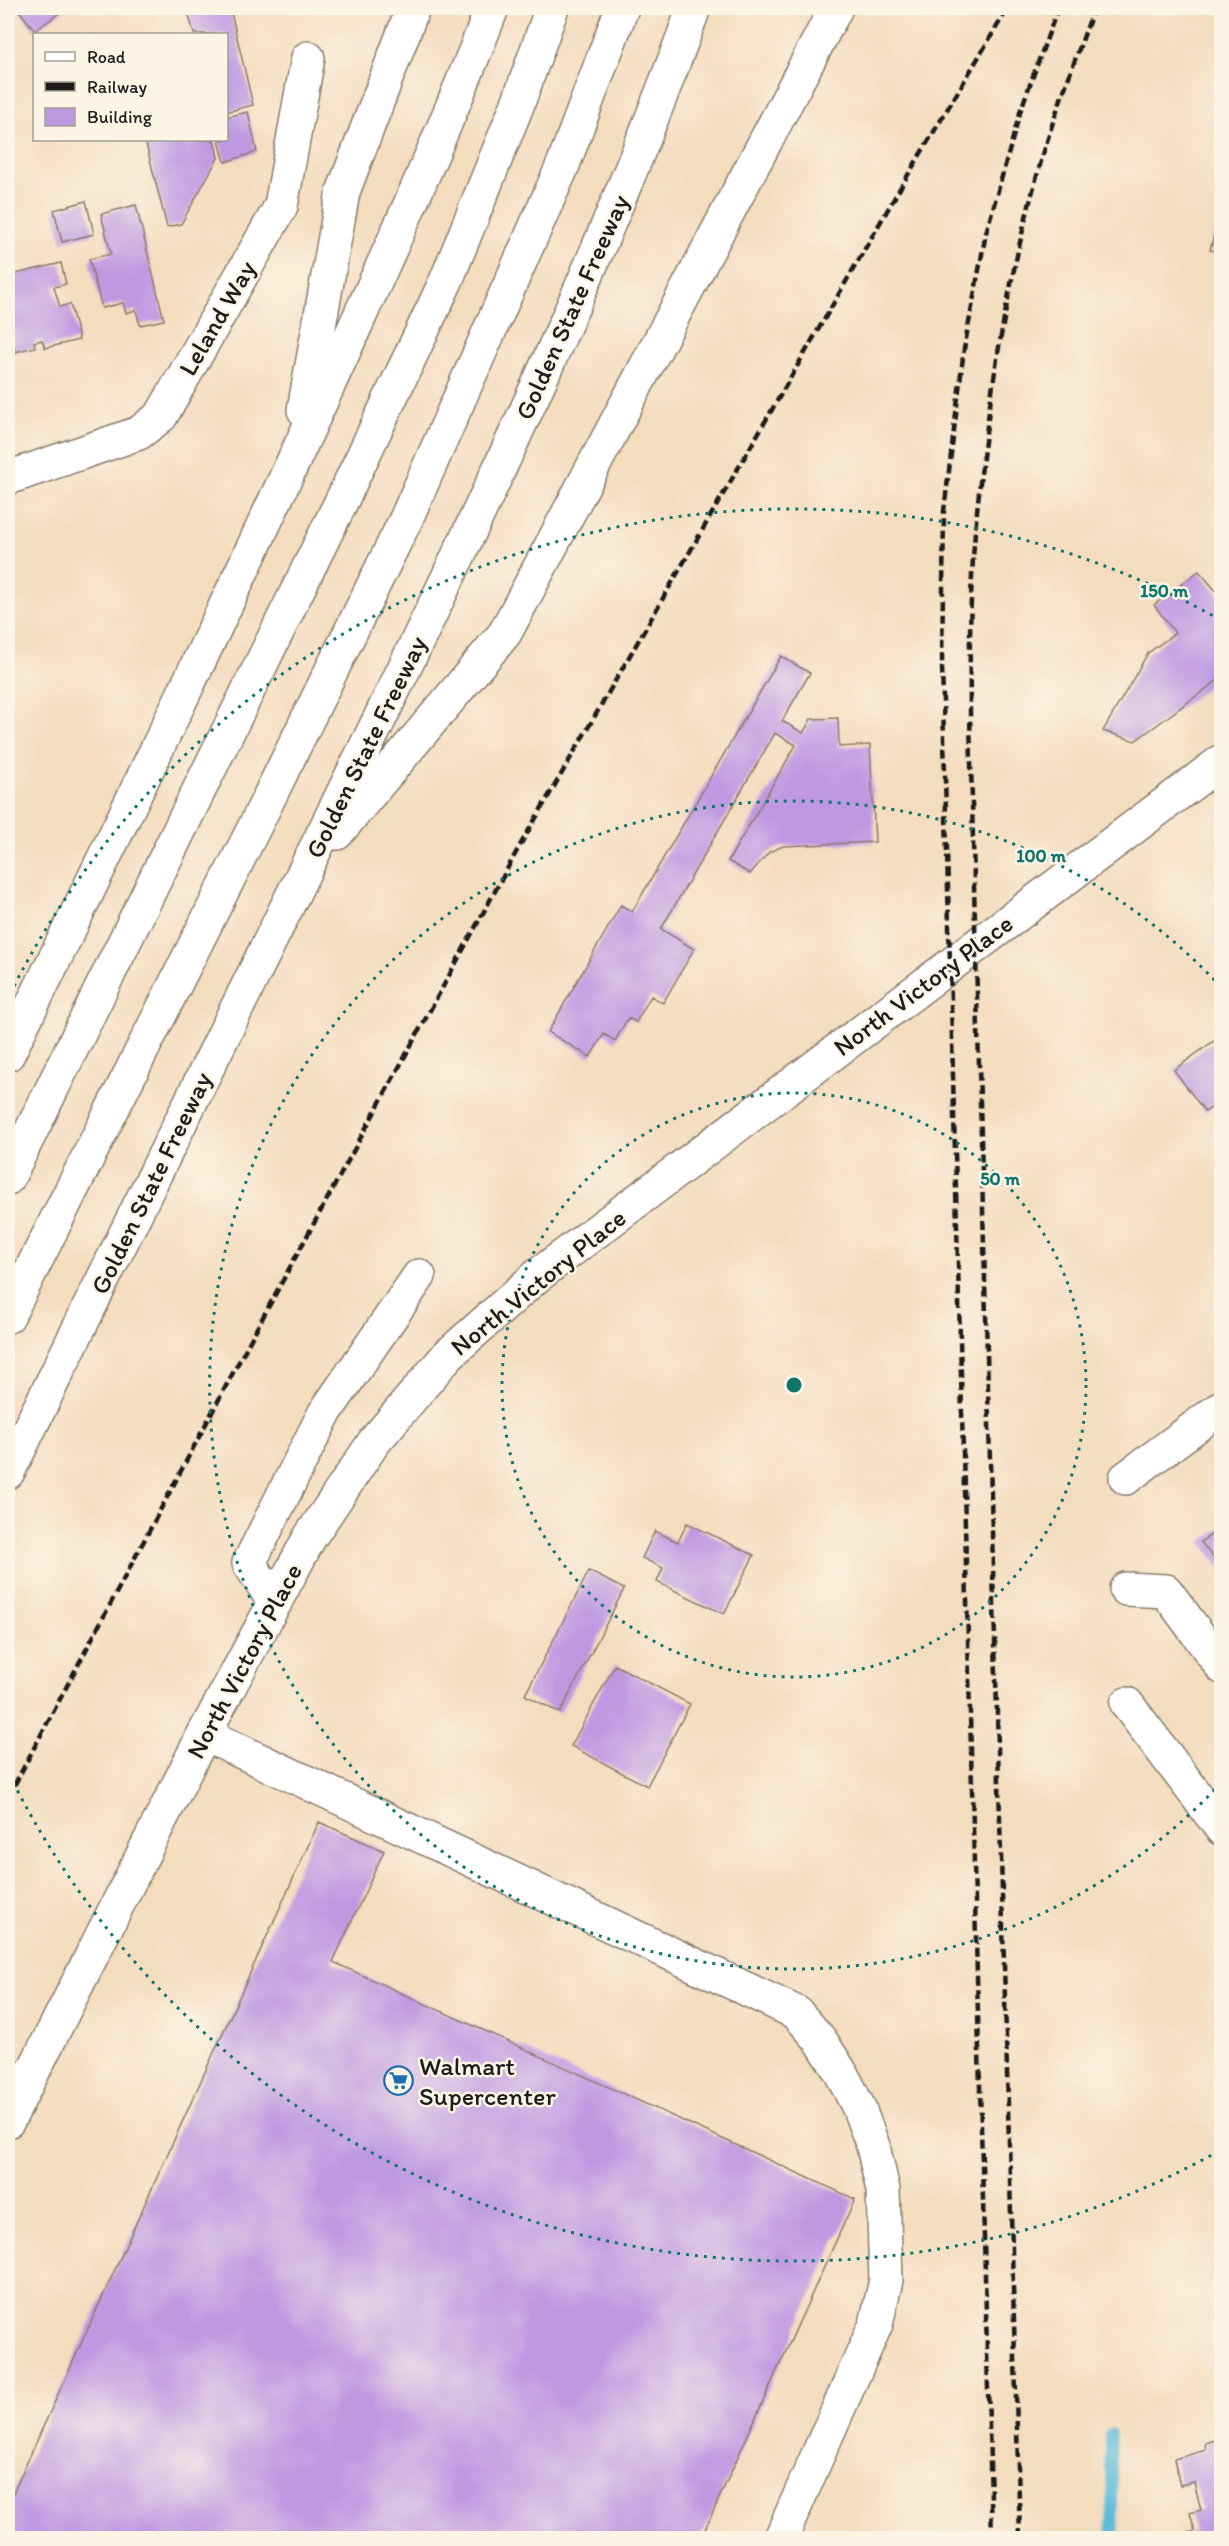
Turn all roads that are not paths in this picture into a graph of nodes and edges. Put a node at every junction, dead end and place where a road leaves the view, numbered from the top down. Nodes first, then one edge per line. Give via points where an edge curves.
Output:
1 (413, 8) edge
2 (492, 8) edge
3 (552, 8) edge
4 (622, 8) edge
5 (694, 8) edge
6 (836, 8) edge
7 (308, 58) dead end
8 (295, 459) junction
9 (8, 478) edge
10 (1221, 761) edge
11 (306, 872) junction
12 (8, 1054) edge
13 (8, 1178) edge
14 (419, 1276) dead end
15 (8, 1316) edge
16 (1221, 1407) edge
17 (8, 1472) edge
18 (1126, 1478) dead end
19 (1126, 1590) dead end
20 (275, 1603) junction
21 (1221, 1667) edge
22 (1127, 1704) dead end
23 (204, 1734) junction
24 (1221, 1829) edge
25 (8, 2121) edge
26 (781, 2538) edge

1 - 8 main road via 343,192
2 - 8 main road via 453,111
3 - 13 main road via 518,106 446,281
4 - 15 main road via 563,165 406,519
5 - 11 main road, Golden State Freeway via 607,233 493,484
6 - 11 main road via 505,633
7 - 9 main road, Leland Way via 281,206 161,416 139,433
8 - 12 main road
10 - 20 main road, North Victory Place via 537,1276 448,1355 374,1442 310,1537
11 - 17 main road, Golden State Freeway
14 - 20 main road via 324,1414 249,1563
16 - 18 main road
19 - 21 main road via 1166,1591
20 - 23 main road, North Victory Place
22 - 24 main road
23 - 25 main road, North Victory Place
23 - 26 main road via 797,2013 821,2041 858,2106 873,2146 883,2190 886,2280 876,2324

